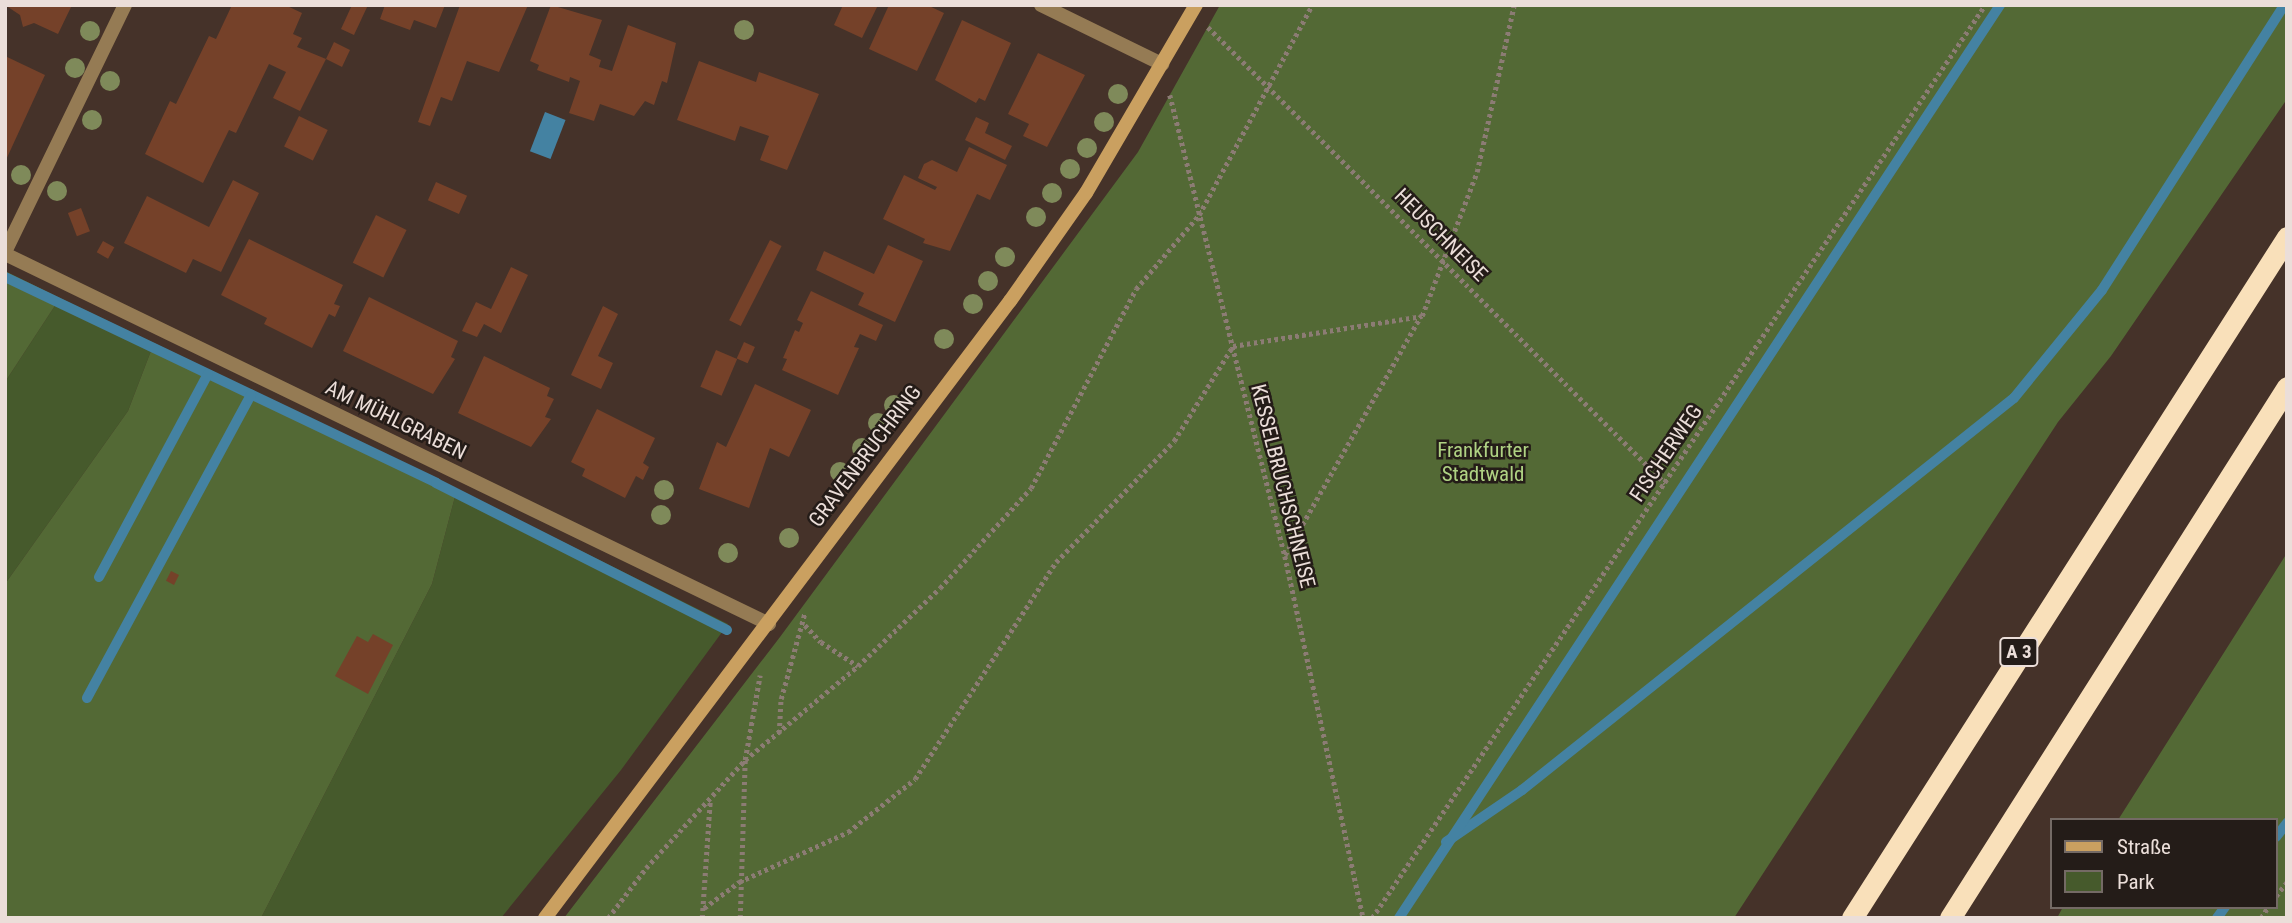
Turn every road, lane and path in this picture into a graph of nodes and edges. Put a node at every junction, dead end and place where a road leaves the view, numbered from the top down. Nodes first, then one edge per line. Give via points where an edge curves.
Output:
1 (125, 5) edge
2 (1041, 5) edge
3 (1312, 5) edge
4 (1514, 5) edge
5 (1985, 5) edge
6 (1194, 8) edge
7 (1162, 64) junction
8 (1269, 87) junction
9 (1199, 215) junction
10 (2287, 237) edge
11 (5, 253) edge
12 (1443, 259) junction
13 (1422, 316) junction
14 (1233, 346) junction
15 (2287, 387) edge
16 (1665, 483) junction
17 (1285, 555) junction
18 (806, 601) dead end
19 (769, 624) junction
20 (805, 625) junction
21 (858, 666) junction
22 (779, 734) junction
23 (745, 760) junction
24 (710, 799) junction
25 (739, 882) junction
26 (704, 908) junction
27 (545, 918) edge
28 (608, 918) edge
29 (702, 918) edge
30 (740, 918) edge
31 (1363, 918) edge
32 (1372, 918) edge
33 (1852, 918) edge
34 (1951, 918) edge

1 - 11 street
2 - 7 street
3 - 8 path
4 - 12 path via 1477,172
5 - 16 path, FISCHERWEG
6 - 7 street, GRAVENBRUCHRING
6 - 8 path, HEUSCHNEISE
7 - 9 path, KESSELBRUCHSCHNEISE
7 - 19 street, GRAVENBRUCHRING via 1086,193
8 - 9 path
8 - 12 path, HEUSCHNEISE
9 - 14 path, KESSELBRUCHSCHNEISE
9 - 21 path via 1136,289 1031,488 940,588
10 - 33 highway, A 3
11 - 19 street, AM MÜHLGRABEN
12 - 13 path
12 - 16 path, HEUSCHNEISE
13 - 14 path
13 - 17 path
14 - 17 path, KESSELBRUCHSCHNEISE
14 - 25 path via 1174,442 1056,562 915,779 848,832
15 - 34 highway
16 - 32 path, FISCHERWEG
17 - 31 path, KESSELBRUCHSCHNEISE
18 - 20 path
19 - 23 path
19 - 27 street, GRAVENBRUCHRING
20 - 21 path via 821,642
20 - 22 path via 781,699
21 - 22 path
22 - 23 path
23 - 24 path
23 - 25 path
24 - 26 path
24 - 28 path
25 - 26 path
25 - 30 path
26 - 29 path

